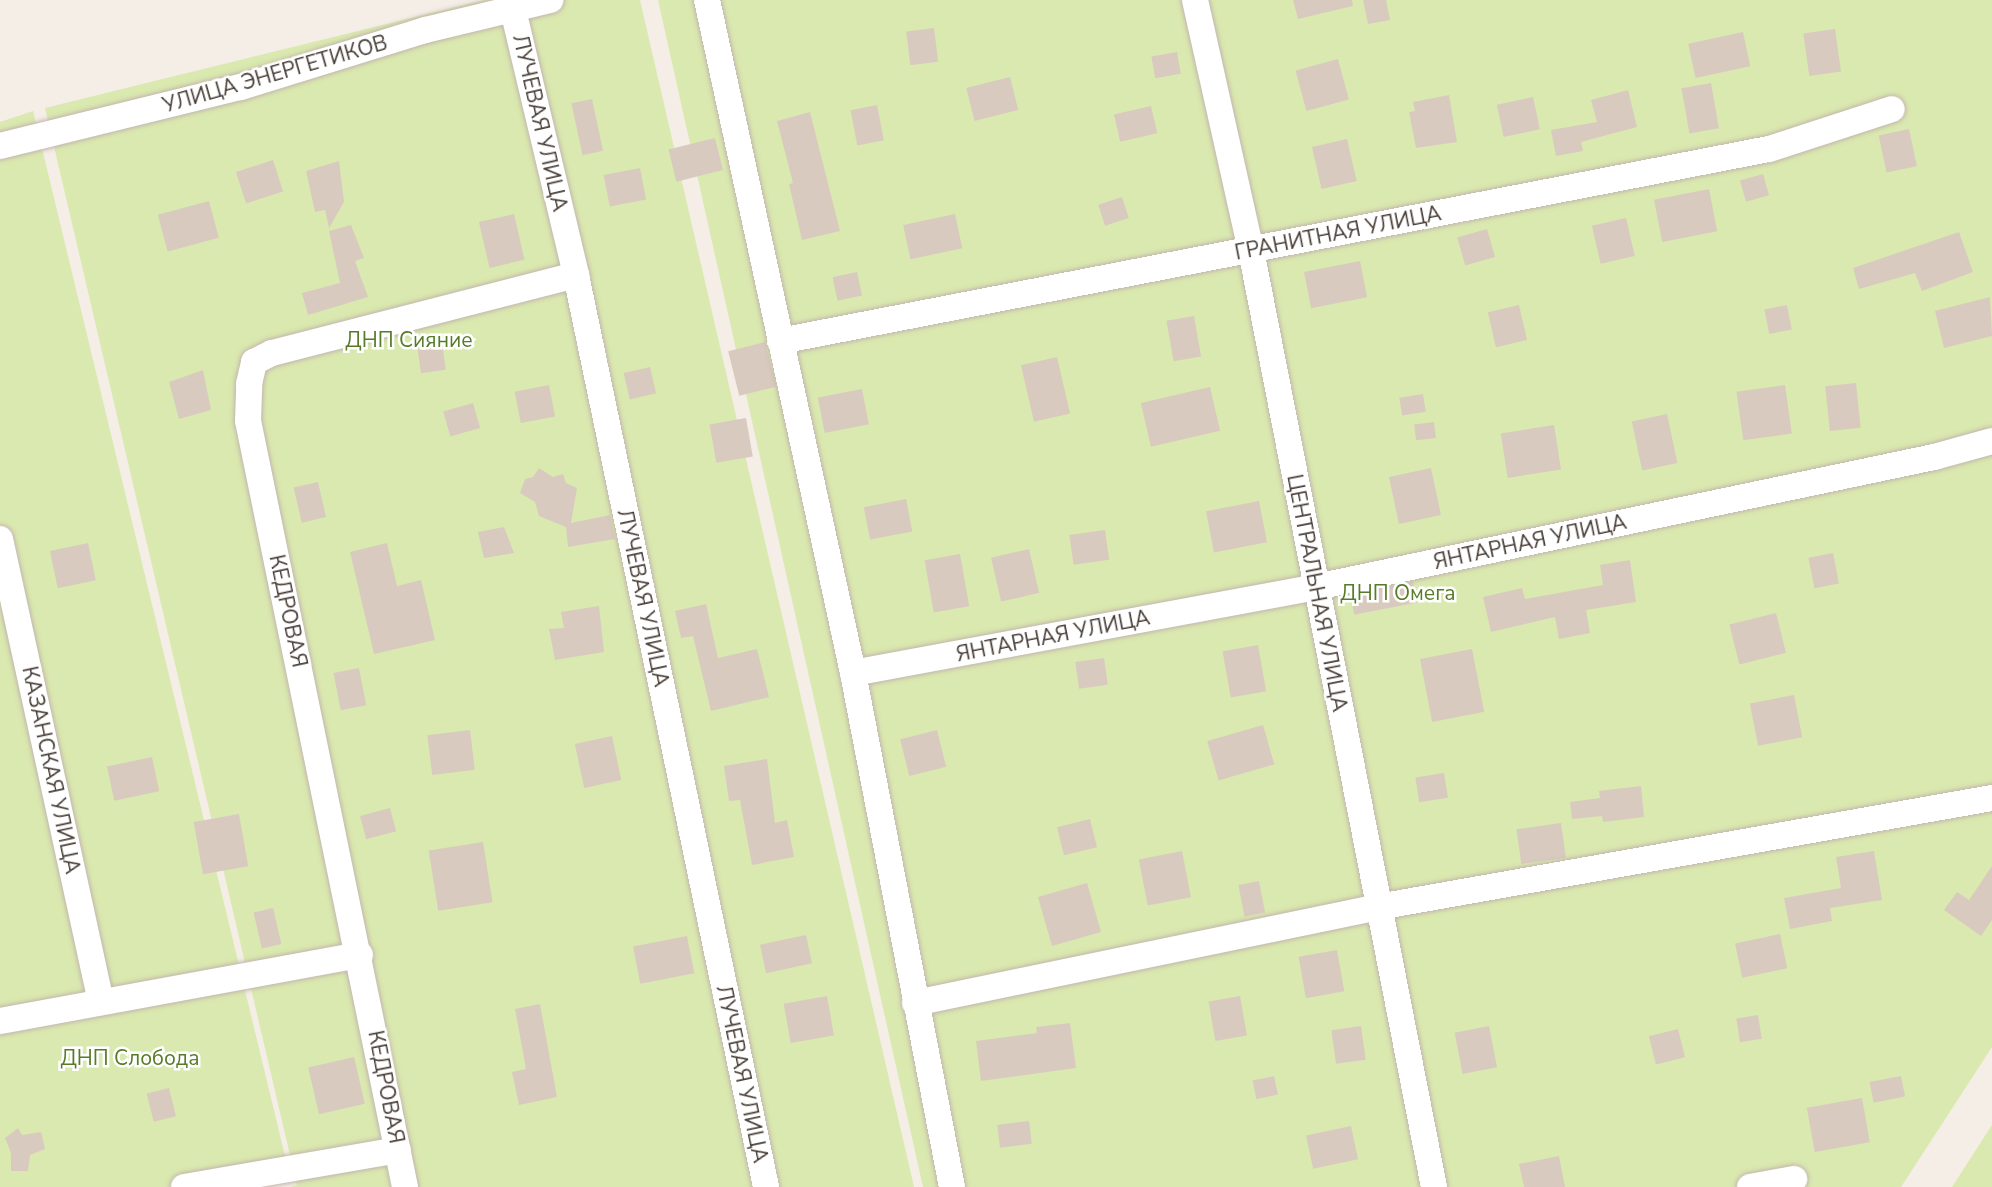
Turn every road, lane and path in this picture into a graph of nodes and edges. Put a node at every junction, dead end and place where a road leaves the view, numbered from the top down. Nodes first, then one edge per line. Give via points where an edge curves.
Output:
1 (550, 0) edge
2 (707, 0) edge
3 (1194, 0) edge
4 (513, 10) junction
5 (1892, 109) dead end
6 (0, 146) edge
7 (1251, 250) junction
8 (576, 275) junction
9 (780, 341) junction
10 (1992, 441) edge
11 (0, 539) edge
12 (1316, 587) junction
13 (853, 673) junction
14 (1992, 798) edge
15 (1378, 907) junction
16 (360, 955) junction
17 (101, 1001) junction
18 (915, 1003) junction
19 (0, 1021) edge
20 (398, 1150) junction
21 (1794, 1179) dead end
22 (184, 1187) edge
23 (405, 1187) edge
24 (766, 1187) edge
25 (952, 1187) edge
26 (1434, 1187) edge
27 (1750, 1187) edge

1 - 4 street, УЛИЦА ЭНЕРГЕТИКОВ
2 - 9 street
3 - 7 street, ЦЕНТРАЛЬНАЯ УЛИЦА
4 - 6 street, УЛИЦА ЭНЕРГЕТИКОВ via 425,30 241,87
4 - 8 street, ЛУЧЕВАЯ УЛИЦА
5 - 7 street, ГРАНИТНАЯ УЛИЦА via 1769,149
7 - 9 street, ГРАНИТНАЯ УЛИЦА
7 - 12 street, ЦЕНТРАЛЬНАЯ УЛИЦА
8 - 16 street, КЕДРОВАЯ via 272,352 254,362 248,421
8 - 24 street, ЛУЧЕВАЯ УЛИЦА
9 - 13 street
10 - 12 street, ЯНТАРНАЯ УЛИЦА via 1934,457
11 - 17 street, КАЗАНСКАЯ УЛИЦА
12 - 13 street, ЯНТАРНАЯ УЛИЦА
12 - 15 street, ЦЕНТРАЛЬНАЯ УЛИЦА
13 - 18 street
14 - 15 street
15 - 18 street
15 - 26 street, ЦЕНТРАЛЬНАЯ УЛИЦА
16 - 17 street
16 - 20 street, КЕДРОВАЯ
17 - 19 street
18 - 25 street
20 - 22 street
20 - 23 street, КЕДРОВАЯ
21 - 27 street

